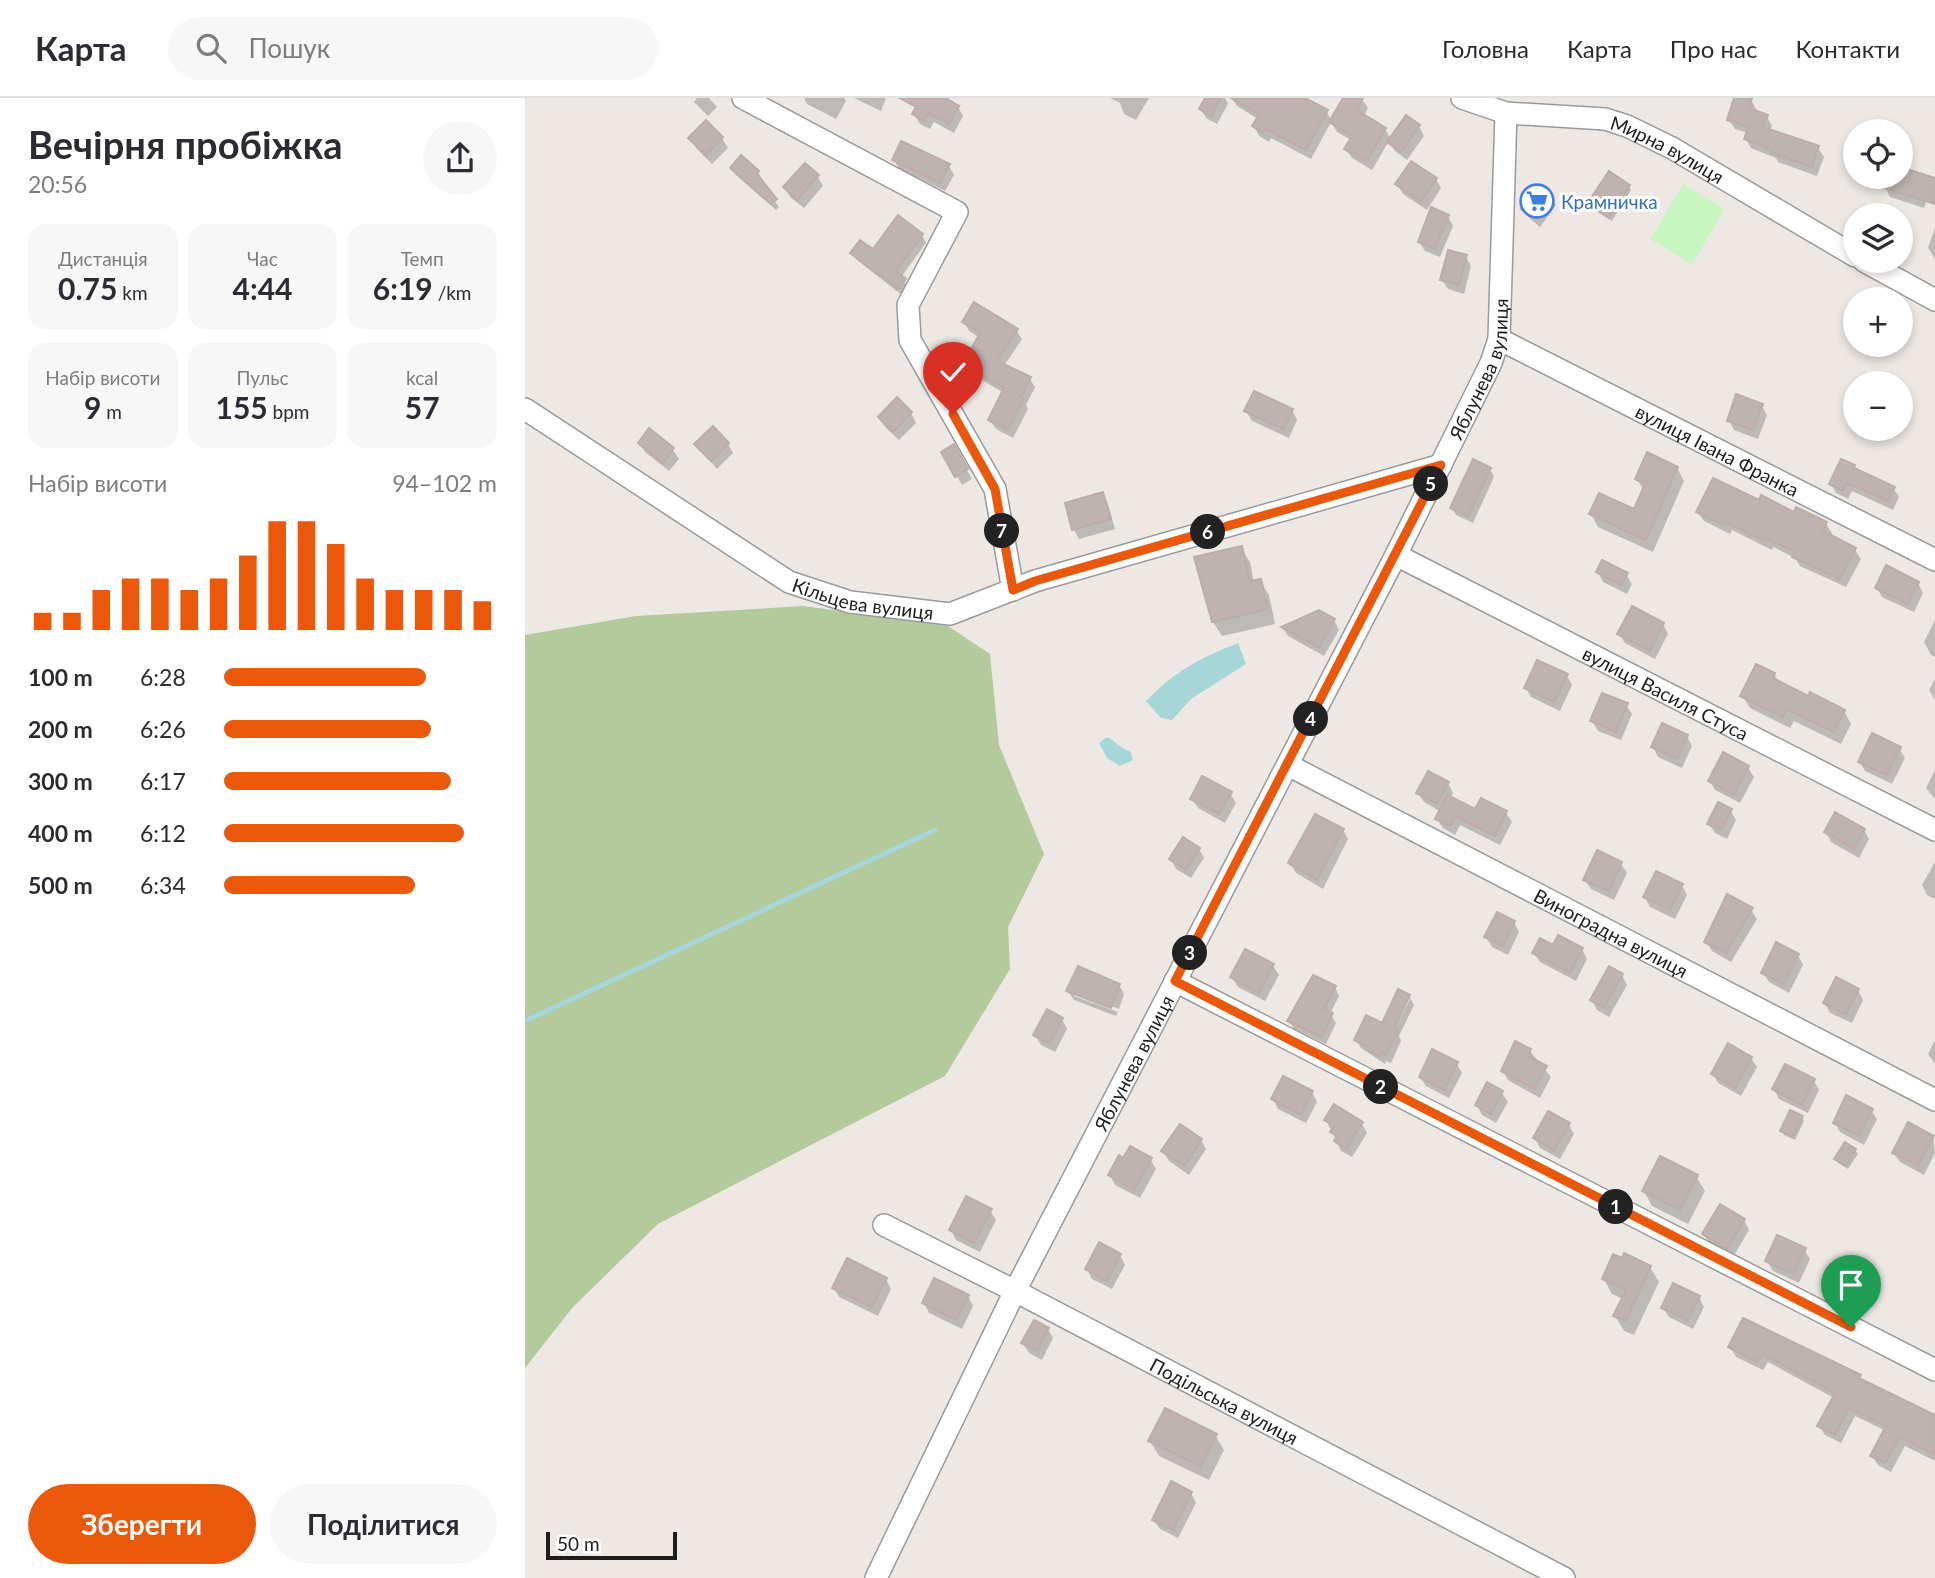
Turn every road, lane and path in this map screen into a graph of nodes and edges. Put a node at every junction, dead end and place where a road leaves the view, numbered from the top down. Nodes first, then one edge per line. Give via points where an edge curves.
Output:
1 (743, 98) edge
2 (1462, 98) edge
3 (1506, 113) junction
4 (1843, 249) edge
5 (1885, 273) edge
6 (1935, 300) edge
7 (1499, 339) junction
8 (525, 409) edge
9 (1441, 465) junction
10 (1396, 555) junction
11 (1935, 561) edge
12 (1013, 590) junction
13 (1288, 765) junction
14 (1935, 830) edge
15 (1175, 981) junction
16 (1935, 1100) edge
17 (884, 1225) dead end
18 (1015, 1291) junction
19 (1935, 1370) edge
20 (882, 1576) edge
21 (1564, 1578) edge

1 - 12 street via 957,212 908,305 910,340 995,489
2 - 3 street, Мирна вулиця
3 - 4 street, Мирна вулиця via 1605,119 1627,126
3 - 7 street, Яблунева вулиця
5 - 6 street
7 - 9 street, Яблунева вулиця
7 - 11 street, вулиця Івана Франка
8 - 12 street, Кільцева вулиця via 789,582 850,602 950,614
9 - 10 street, Яблунева вулиця
9 - 12 street, Кільцева вулиця
10 - 13 street, Яблунева вулиця
10 - 14 street, вулиця Василя Стуса
13 - 15 street, Яблунева вулиця
13 - 16 street, Виноградна вулиця
15 - 18 street, Яблунева вулиця
15 - 19 street
17 - 18 street, Подільська вулиця
18 - 20 street, Яблунева вулиця
18 - 21 street, Подільська вулиця

